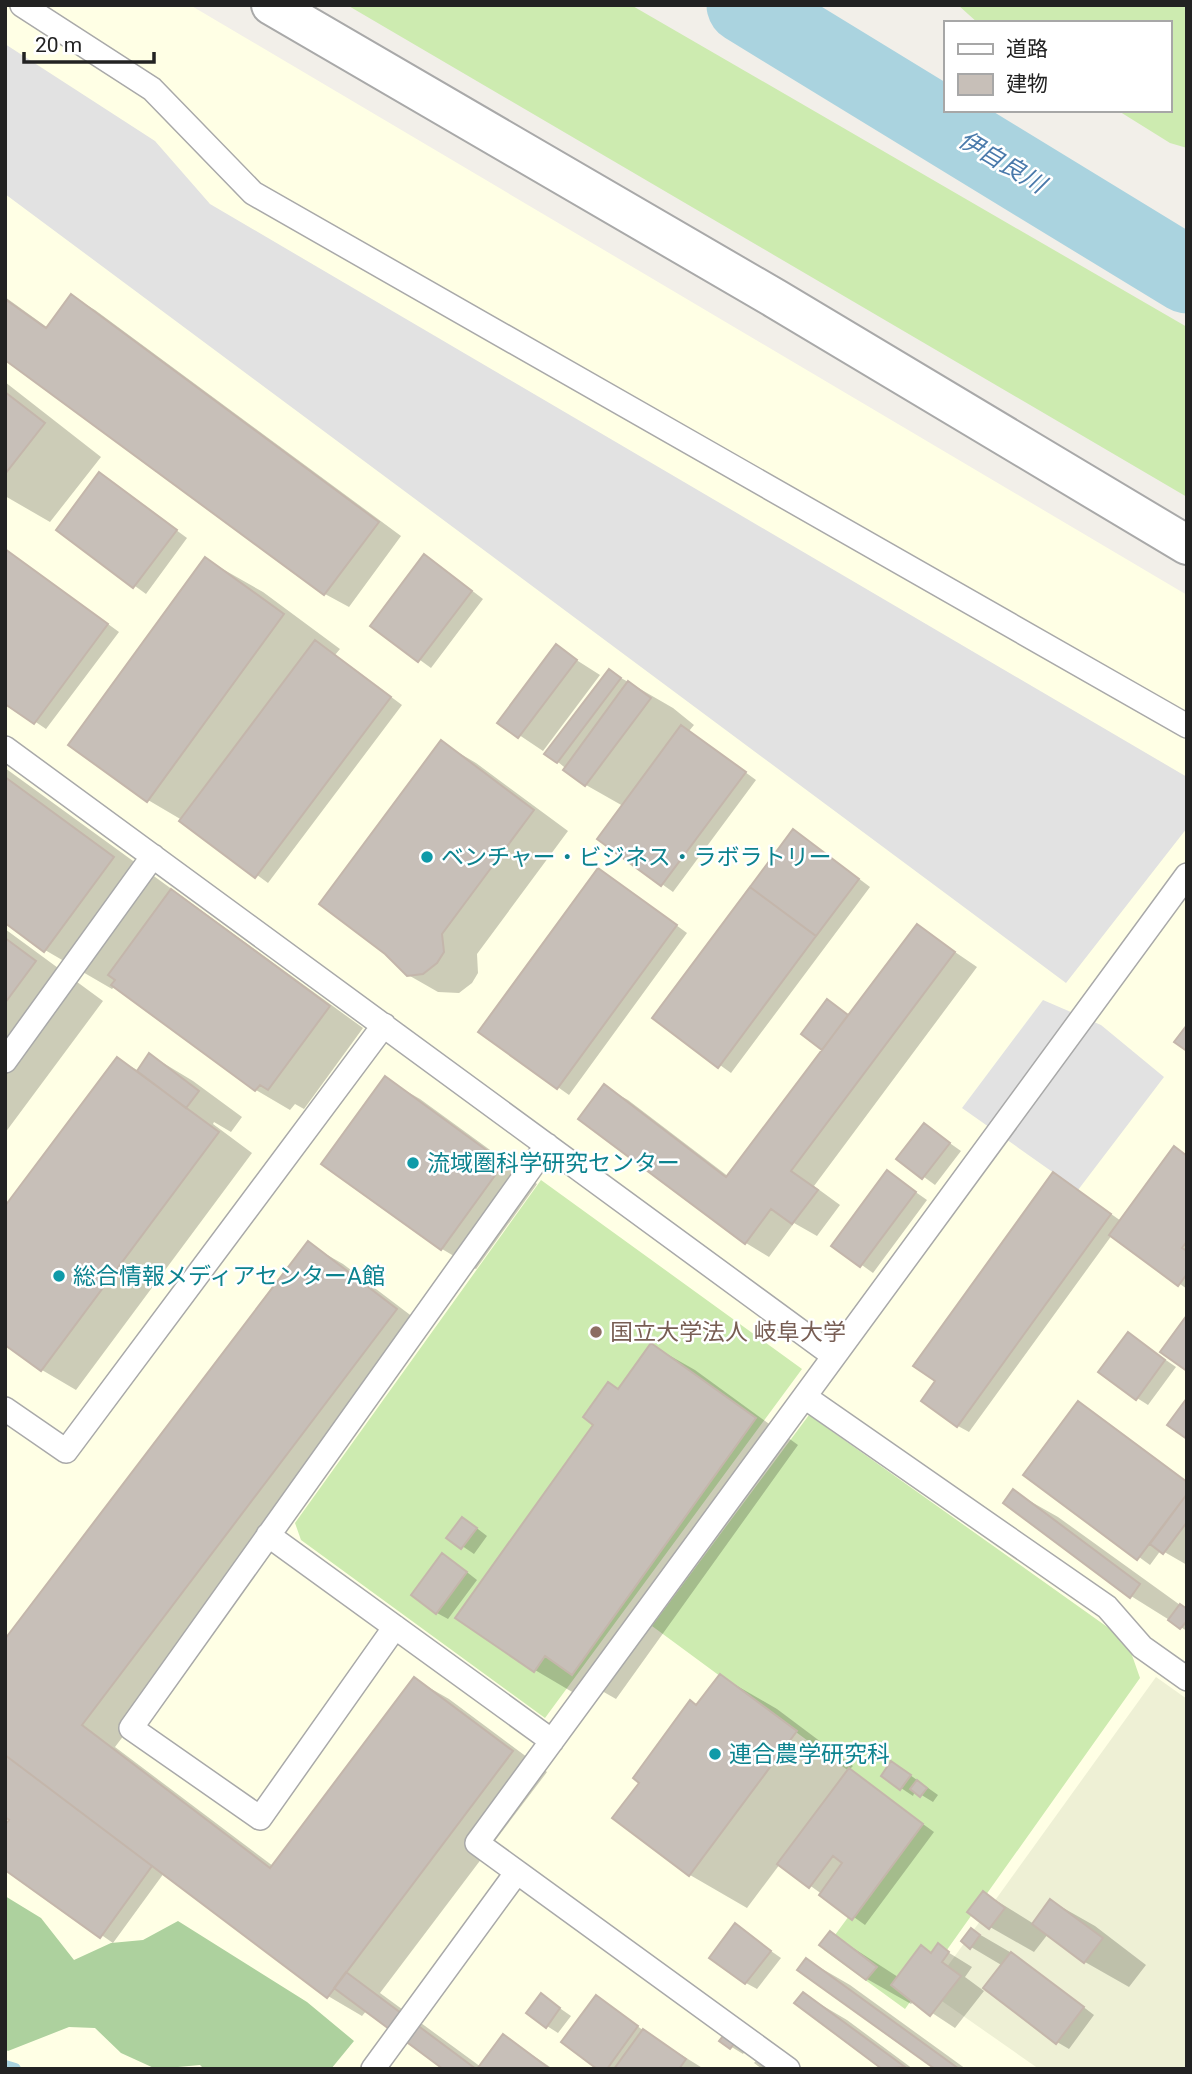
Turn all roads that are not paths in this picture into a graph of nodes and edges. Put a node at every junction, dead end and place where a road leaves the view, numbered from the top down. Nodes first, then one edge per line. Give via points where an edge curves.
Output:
1 (22, 5) edge
2 (271, 5) edge
3 (1187, 545) edge
4 (1187, 726) edge
5 (5, 748) edge
6 (153, 856) junction
7 (1187, 875) edge
8 (384, 1025) junction
9 (5, 1061) edge
10 (547, 1145) junction
11 (834, 1356) junction
12 (805, 1397) junction
13 (5, 1409) edge
14 (268, 1535) junction
15 (395, 1627) junction
16 (1187, 1679) edge
17 (552, 1741) junction
18 (517, 1872) junction
19 (373, 2069) edge
20 (788, 2069) edge

1 - 4 lane via 152,89 253,193
2 - 3 street
5 - 6 lane
6 - 8 lane
6 - 9 lane
7 - 11 lane
8 - 10 lane
8 - 13 lane via 66,1451
10 - 11 lane
10 - 14 lane
11 - 12 lane
12 - 16 lane via 1107,1607 1142,1647
12 - 17 lane
14 - 15 lane
14 - 15 lane via 131,1728 260,1818
15 - 17 lane
17 - 18 lane via 477,1843
18 - 19 lane
18 - 20 lane

